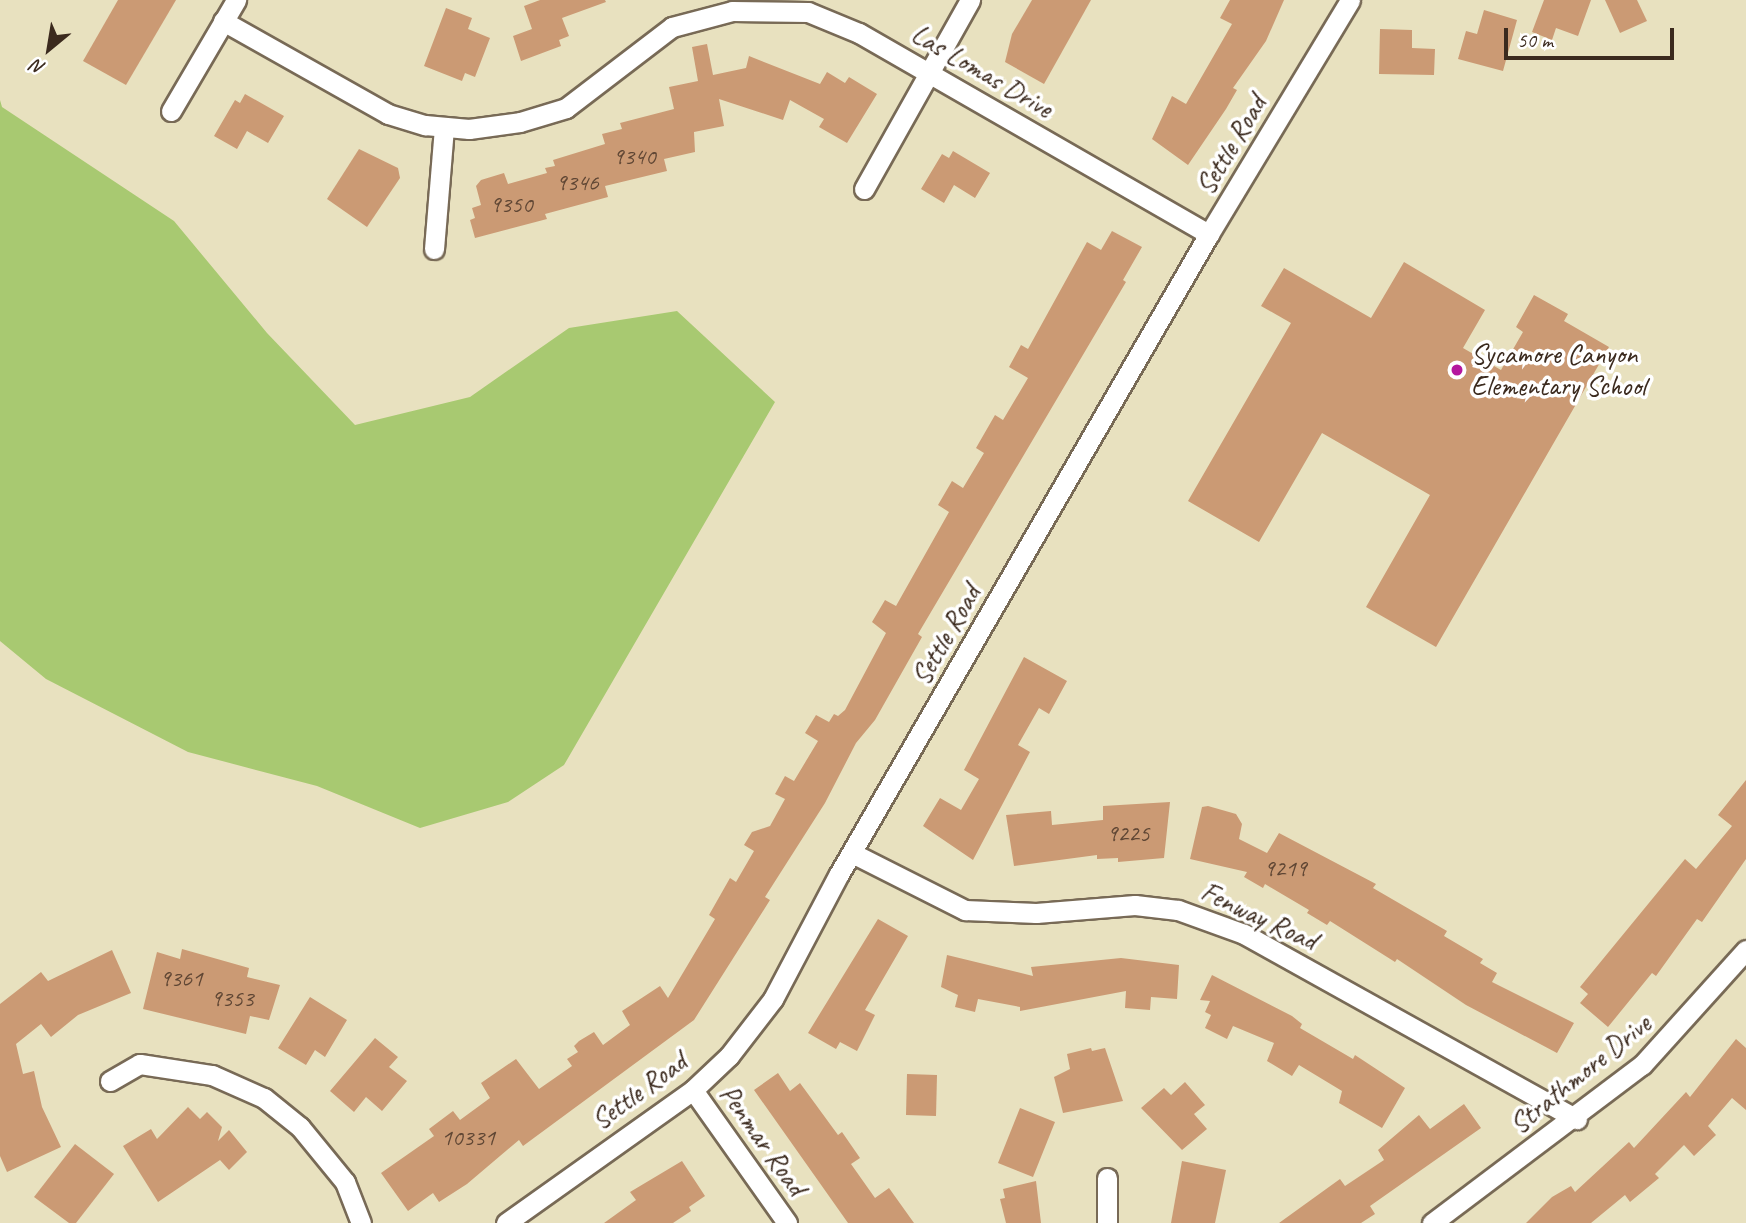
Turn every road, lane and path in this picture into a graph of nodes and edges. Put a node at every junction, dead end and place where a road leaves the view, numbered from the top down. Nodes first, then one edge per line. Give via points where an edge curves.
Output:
1 (236, 0) edge
2 (970, 0) edge
3 (1350, 0) edge
4 (732, 5) edge
5 (223, 22) junction
6 (928, 72) junction
7 (171, 111) dead end
8 (444, 128) junction
9 (864, 189) dead end
10 (1209, 234) junction
11 (434, 249) dead end
12 (852, 853) junction
13 (1746, 950) edge
14 (110, 1081) dead end
15 (693, 1090) junction
16 (1577, 1119) junction
17 (1107, 1178) dead end
18 (361, 1223) edge
19 (506, 1223) edge
20 (787, 1223) edge
21 (1107, 1223) edge
22 (1432, 1223) edge

1 - 5 street
2 - 6 street
3 - 10 street, Settle Road
4 - 6 street, Las Lomas Drive via 808,12 859,33
4 - 8 street, Las Lomas Drive via 672,27 566,108 495,127
5 - 7 street
5 - 8 street, Las Lomas Drive via 388,114
6 - 9 street
6 - 10 street, Las Lomas Drive
8 - 11 street
10 - 12 street, Settle Road
12 - 15 street, Settle Road via 773,999 729,1056
12 - 16 street, Fenway Road via 965,910 1036,913 1135,905 1178,910 1244,934
13 - 16 street, Strathmore Drive via 1642,1065
14 - 18 street via 140,1064 212,1075 264,1098 300,1127 345,1182
15 - 19 street, Settle Road
15 - 20 street, Penmar Road
16 - 22 street, Strathmore Drive
17 - 21 street

